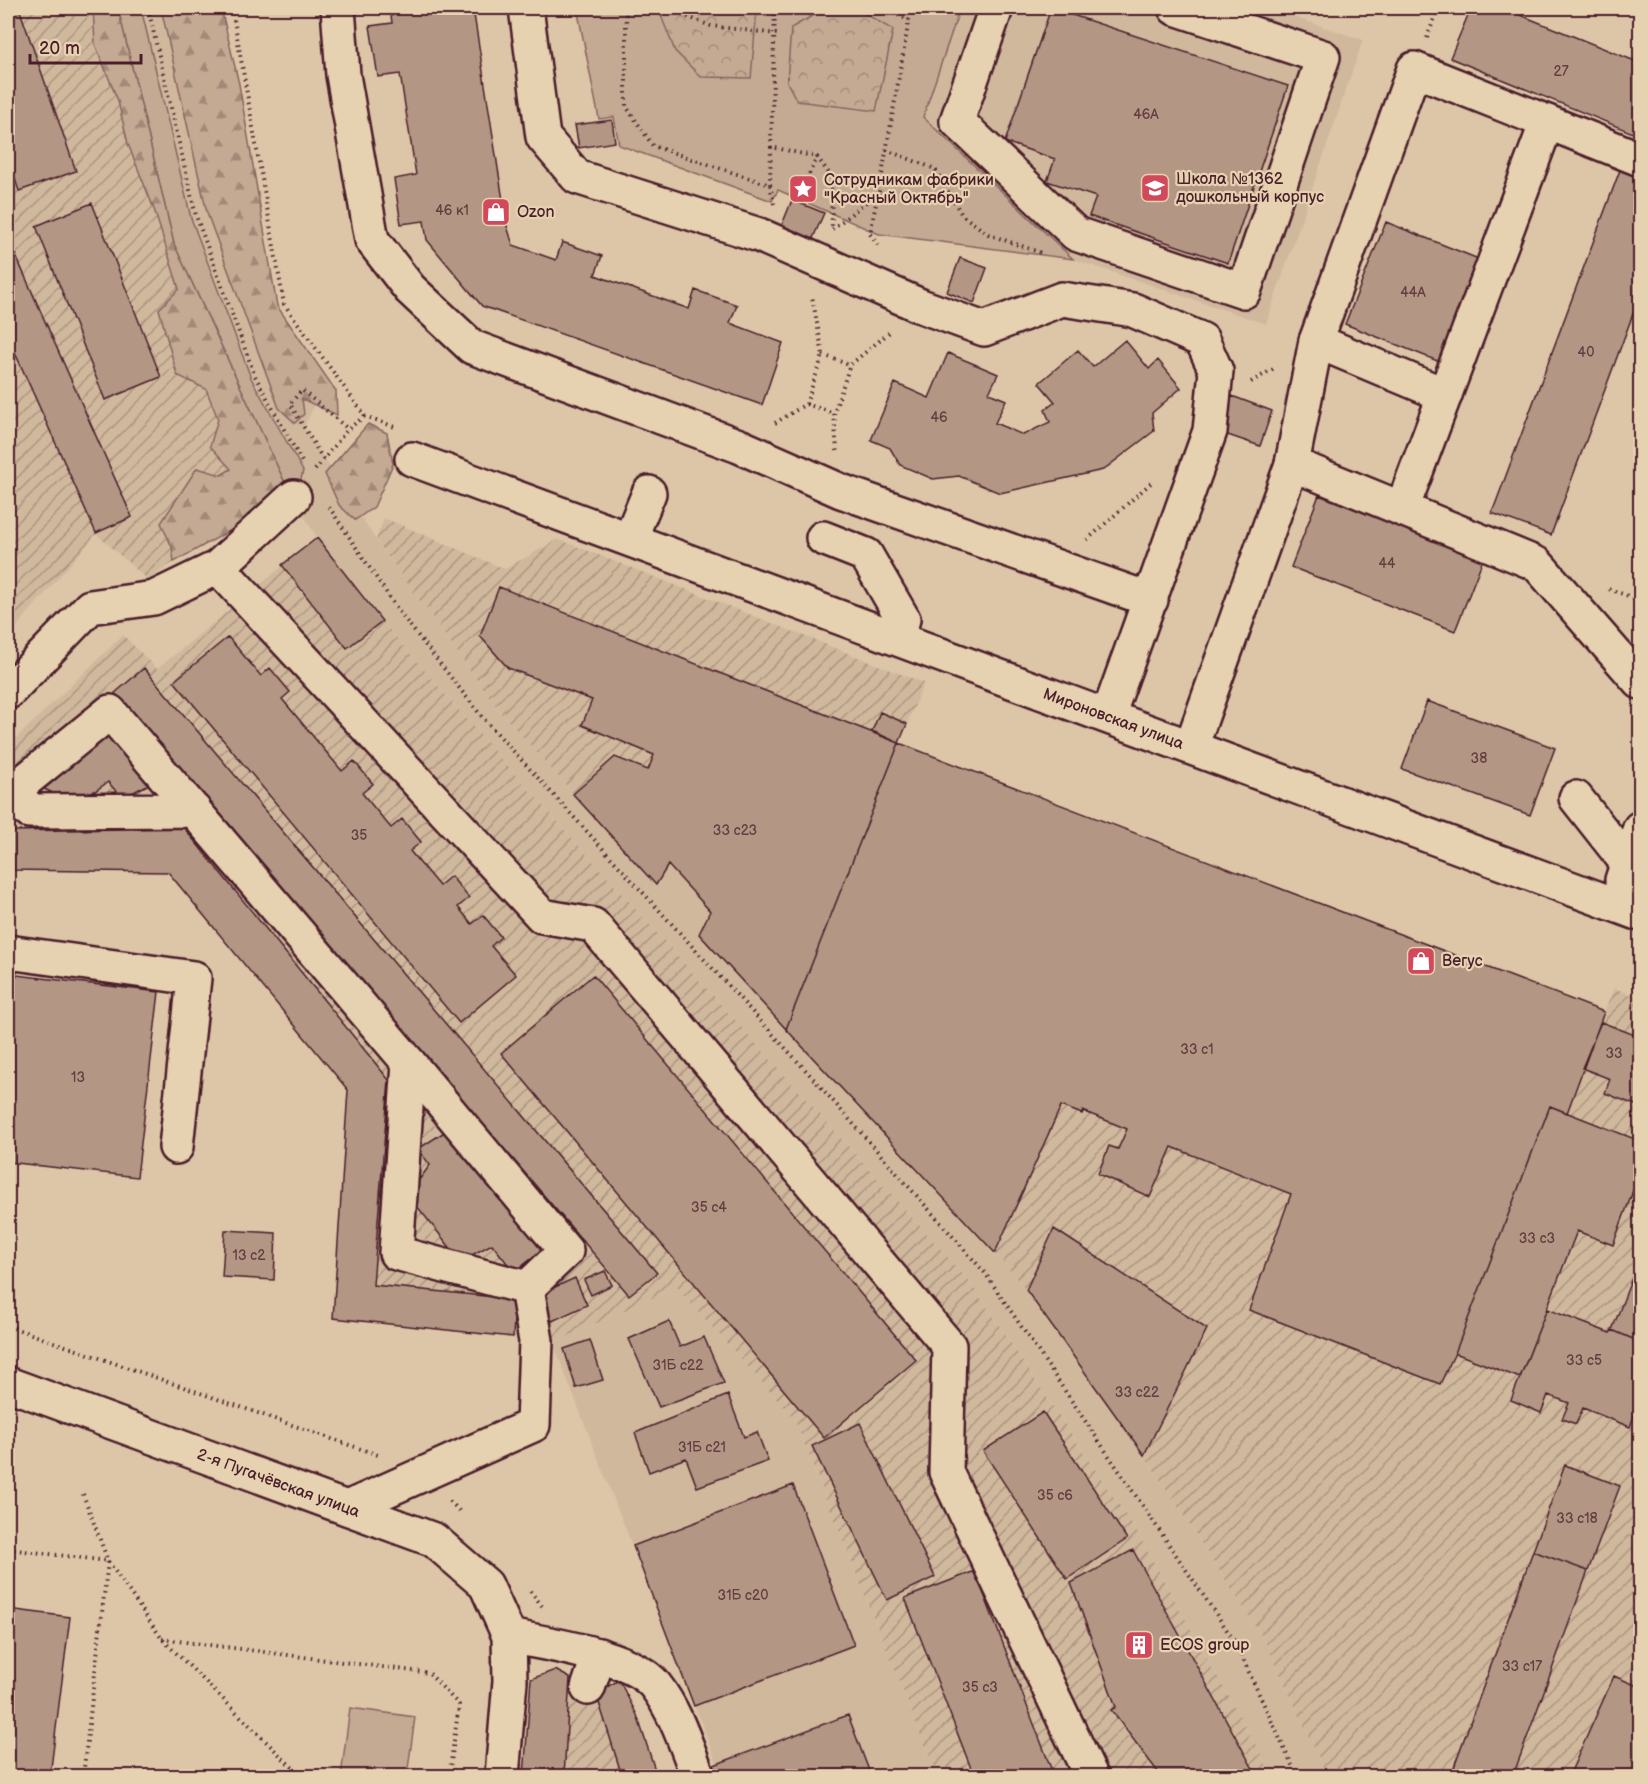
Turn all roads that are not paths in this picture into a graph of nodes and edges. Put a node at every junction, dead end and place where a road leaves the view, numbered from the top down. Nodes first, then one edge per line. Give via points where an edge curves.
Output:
1 (338, 8) edge
2 (526, 8) edge
3 (996, 8) edge
4 (1175, 8) edge
5 (1547, 122) junction
6 (1641, 159) edge
7 (1316, 341) junction
8 (1445, 395) junction
9 (412, 459) dead end
10 (1292, 464) junction
11 (299, 482) road end
12 (649, 493) dead end
13 (1402, 509) junction
14 (824, 538) dead end
15 (630, 539) junction
16 (218, 567) junction
17 (1151, 600) junction
18 (897, 638) junction
19 (1641, 682) edge
20 (8, 693) edge
21 (1108, 716) junction
22 (1191, 747) junction
23 (1576, 798) dead end
24 (194, 810) junction
25 (1641, 828) edge
26 (1628, 864) junction
27 (1627, 909) edge
28 (8, 952) edge
29 (409, 1063) junction
30 (176, 1147) dead end
31 (527, 1288) junction
32 (8, 1384) edge
33 (347, 1508) junction
34 (509, 1636) junction
35 (599, 1655) junction
36 (588, 1688) dead end
37 (502, 1776) edge
38 (698, 1776) edge
39 (1091, 1776) edge

1 - 17 street via 343,75 372,240 410,289 472,347 739,446 841,491
2 - 17 street via 543,136 577,177 759,235 921,306 984,329 1062,298 1133,310 1202,340 1216,371 1210,431
3 - 4 street via 957,121 1076,234 1244,291 1323,57
5 - 6 street
5 - 7 street via 1414,69
5 - 8 street
7 - 8 street
7 - 10 street
8 - 13 street
9 - 15 street, Мироновская улица
10 - 13 street
10 - 22 street
11 - 16 street
12 - 15 street
13 - 19 street via 1537,564
14 - 18 street via 866,555 903,620
15 - 18 street, Мироновская улица
16 - 20 street via 154,598 90,607
16 - 39 street via 542,916 593,925 949,1346 946,1472
17 - 21 street
18 - 21 street, Мироновская улица
21 - 22 street, Мироновская улица
22 - 27 street, Мироновская улица
23 - 26 street
24 - 24 street via 110,712 15,789 29,811
24 - 29 street
25 - 26 street
26 - 27 street
28 - 30 street via 194,978
29 - 31 street via 566,1251
29 - 31 street via 396,1253
31 - 33 street via 536,1341 533,1425
32 - 33 street, 2-я Пугачёвская улица
33 - 34 street, 2-я Пугачёвская улица via 434,1540 486,1585
34 - 35 street
34 - 37 street via 510,1681
35 - 36 street
35 - 38 street via 653,1683 676,1718

